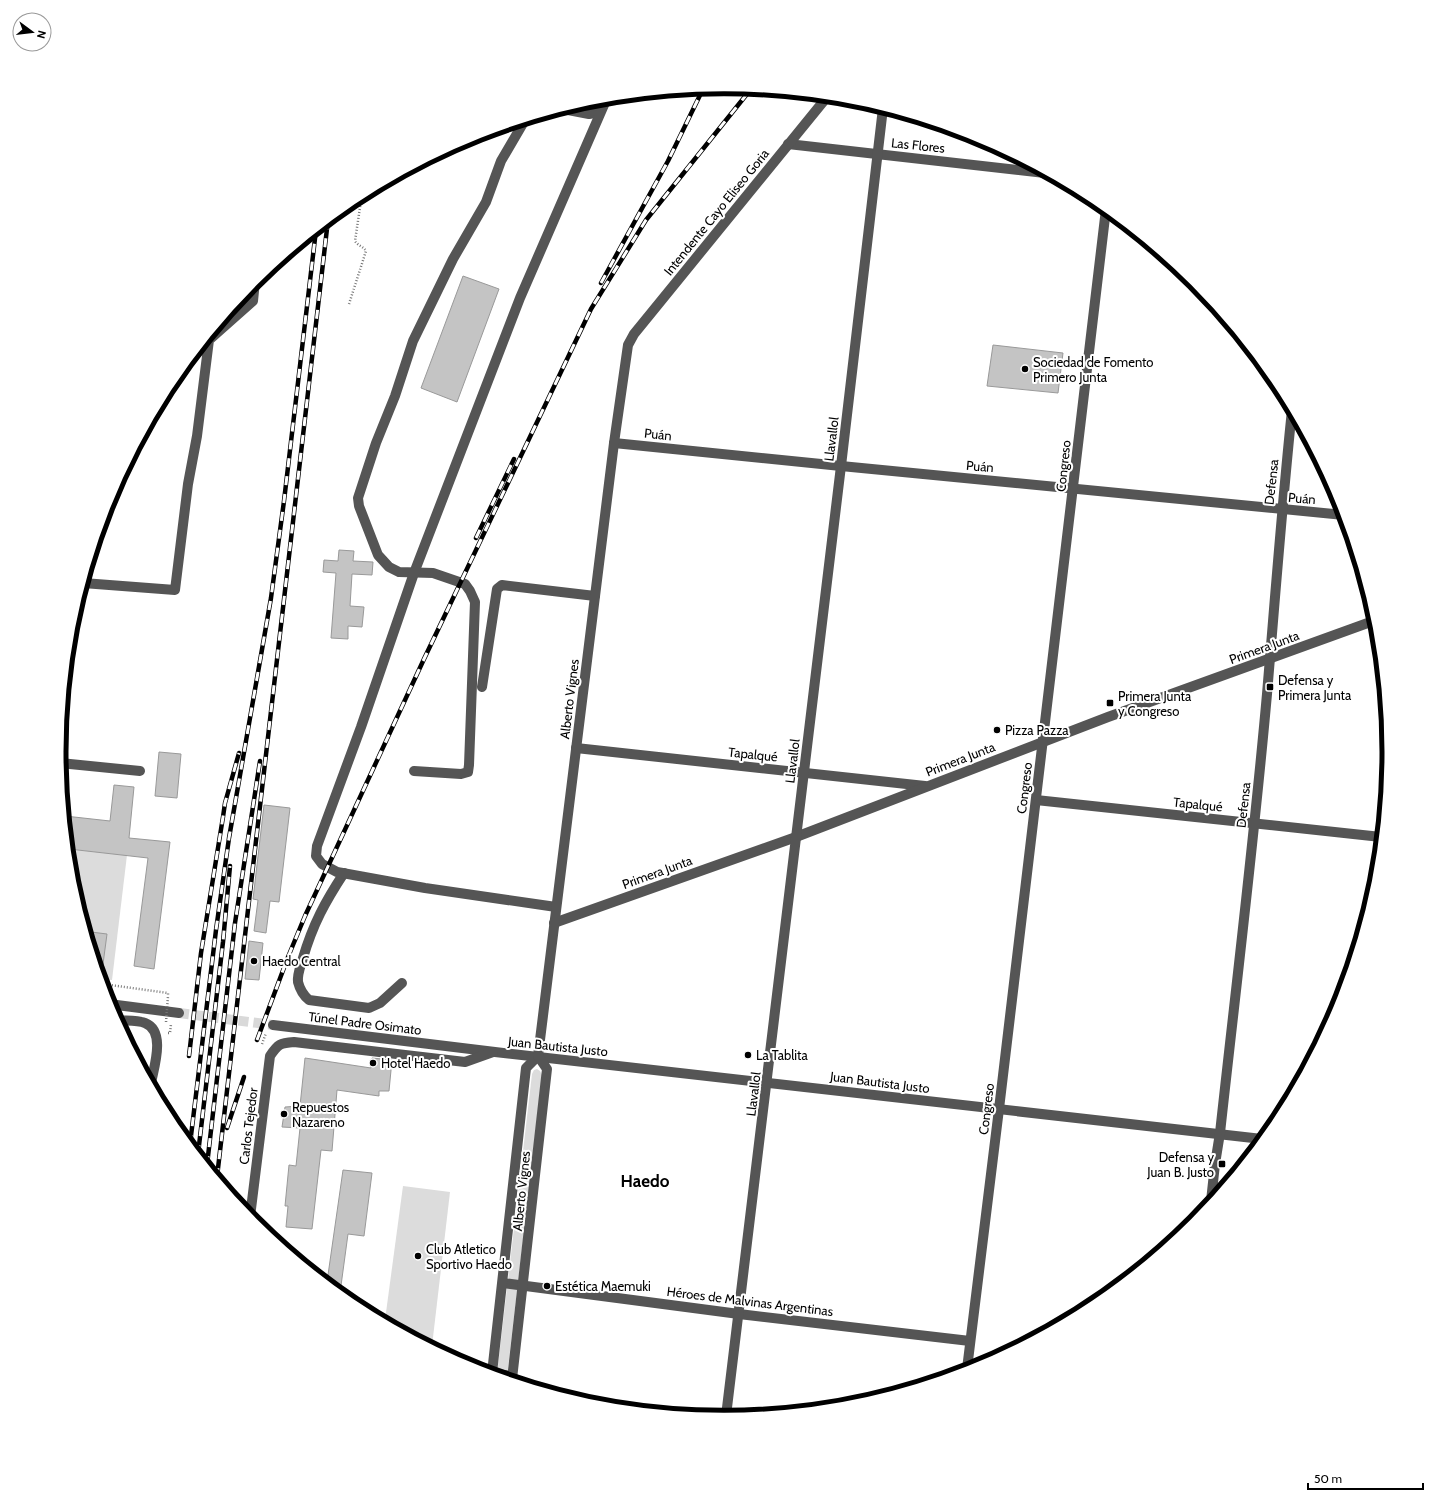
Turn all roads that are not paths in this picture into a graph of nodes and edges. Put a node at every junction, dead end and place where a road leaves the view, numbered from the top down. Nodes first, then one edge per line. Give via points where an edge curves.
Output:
1 (823, 101) edge
2 (604, 105) edge
3 (574, 111) edge
4 (600, 112) junction
5 (882, 113) edge
6 (522, 125) edge
7 (788, 144) junction
8 (878, 154) junction
9 (1035, 172) edge
10 (1105, 215) edge
11 (254, 291) edge
12 (216, 334) edge
13 (209, 343) edge
14 (628, 345) joint
15 (1291, 418) edge
16 (614, 442) junction
17 (841, 466) junction
18 (1074, 488) junction
19 (1281, 509) junction
20 (1337, 514) edge
21 (414, 573) junction
22 (87, 583) edge
23 (595, 596) junction
24 (1369, 623) edge
25 (1270, 659) junction
26 (482, 687) dead end
27 (1043, 742) junction
28 (576, 748) junction
29 (66, 764) edge
30 (140, 771) dead end
31 (414, 771) dead end
32 (804, 772) junction
33 (927, 786) junction
34 (1036, 800) junction
35 (1254, 823) junction
36 (1376, 836) edge
37 (796, 837) junction
38 (344, 873) junction
39 (556, 907) junction
40 (554, 923) junction
41 (402, 984) dead end
42 (117, 1005) edge
43 (179, 1013) tunnel mouth
44 (124, 1021) edge
45 (270, 1027) tunnel mouth
46 (281, 1043) joint
47 (453, 1046) joint
48 (495, 1052) junction
49 (538, 1056) junction
50 (152, 1077) edge
51 (767, 1082) junction
52 (999, 1109) junction
53 (1220, 1134) junction
54 (1256, 1138) edge
55 (1212, 1192) edge
56 (251, 1209) edge
57 (502, 1283) junction
58 (524, 1285) junction
59 (739, 1314) junction
60 (970, 1341) junction
61 (968, 1362) edge
62 (493, 1367) edge
63 (512, 1375) edge
64 (727, 1410) edge

1 - 7 street, Intendente Cayo Eliseo Goria
2 - 4 street
3 - 4 street via 589,114
4 - 21 street via 520,298
5 - 8 street, Llavallol
6 - 21 street via 502,161 486,202 453,259 413,341 358,498 378,554 389,567 399,572
7 - 8 street, Las Flores
7 - 14 street, Intendente Cayo Eliseo Goria via 634,334
8 - 9 street, Las Flores
8 - 17 street, Llavallol
10 - 18 street, Congreso
11 - 12 street via 253,301
13 - 22 street via 175,590
14 - 16 street, Alberto Vignes
15 - 19 street, Defensa
16 - 17 street, Puán
16 - 23 street, Alberto Vignes
17 - 18 street, Puán
17 - 32 street, Llavallol
18 - 19 street, Puán
18 - 27 street, Congreso
19 - 20 street, Puán
19 - 25 street, Defensa
21 - 31 street via 433,573 465,584 475,602 468,772 461,774
21 - 38 street via 317,846 316,856 322,864
23 - 26 street via 502,585 496,589
23 - 28 street, Alberto Vignes
24 - 25 street, Primera Junta
25 - 27 street, Primera Junta
25 - 35 street, Defensa
27 - 33 street, Primera Junta
27 - 34 street, Congreso
28 - 32 street, Tapalqué
28 - 39 street, Alberto Vignes
29 - 30 street
32 - 33 street, Tapalqué
32 - 37 street, Llavallol
33 - 37 street, Primera Junta
34 - 35 street, Tapalqué
34 - 52 street, Congreso
35 - 36 street, Tapalqué
35 - 53 street, Defensa
37 - 40 street, Primera Junta
37 - 51 street, Llavallol
38 - 39 street
38 - 41 street via 310,933 300,968 300,989 309,1000 369,1008 380,1003
39 - 40 street, Alberto Vignes
40 - 49 street, Alberto Vignes
42 - 43 street
44 - 50 street via 145,1023 153,1029 158,1048
45 - 47 street, Túnel Padre Osimato
46 - 48 street, Juan Bautista Justo via 294,1042 465,1062
46 - 56 street, Carlos Tejedor via 270,1056
47 - 48 street, Juan Bautista Justo
48 - 49 street, Juan Bautista Justo
49 - 51 street, Juan Bautista Justo
49 - 57 street, Alberto Vignes via 526,1068
49 - 58 street, Alberto Vignes via 548,1069
51 - 52 street, Juan Bautista Justo
51 - 59 street, Llavallol
52 - 53 street, Juan Bautista Justo
52 - 60 street, Congreso
53 - 54 street, Juan Bautista Justo
53 - 55 street, Defensa
57 - 58 street, Héroes de Malvinas Argentinas
57 - 62 street, Alberto Vignes
58 - 59 street, Héroes de Malvinas Argentinas
58 - 63 street, Alberto Vignes
59 - 60 street, Héroes de Malvinas Argentinas
59 - 64 street, Llavallol
60 - 61 street, Congreso

